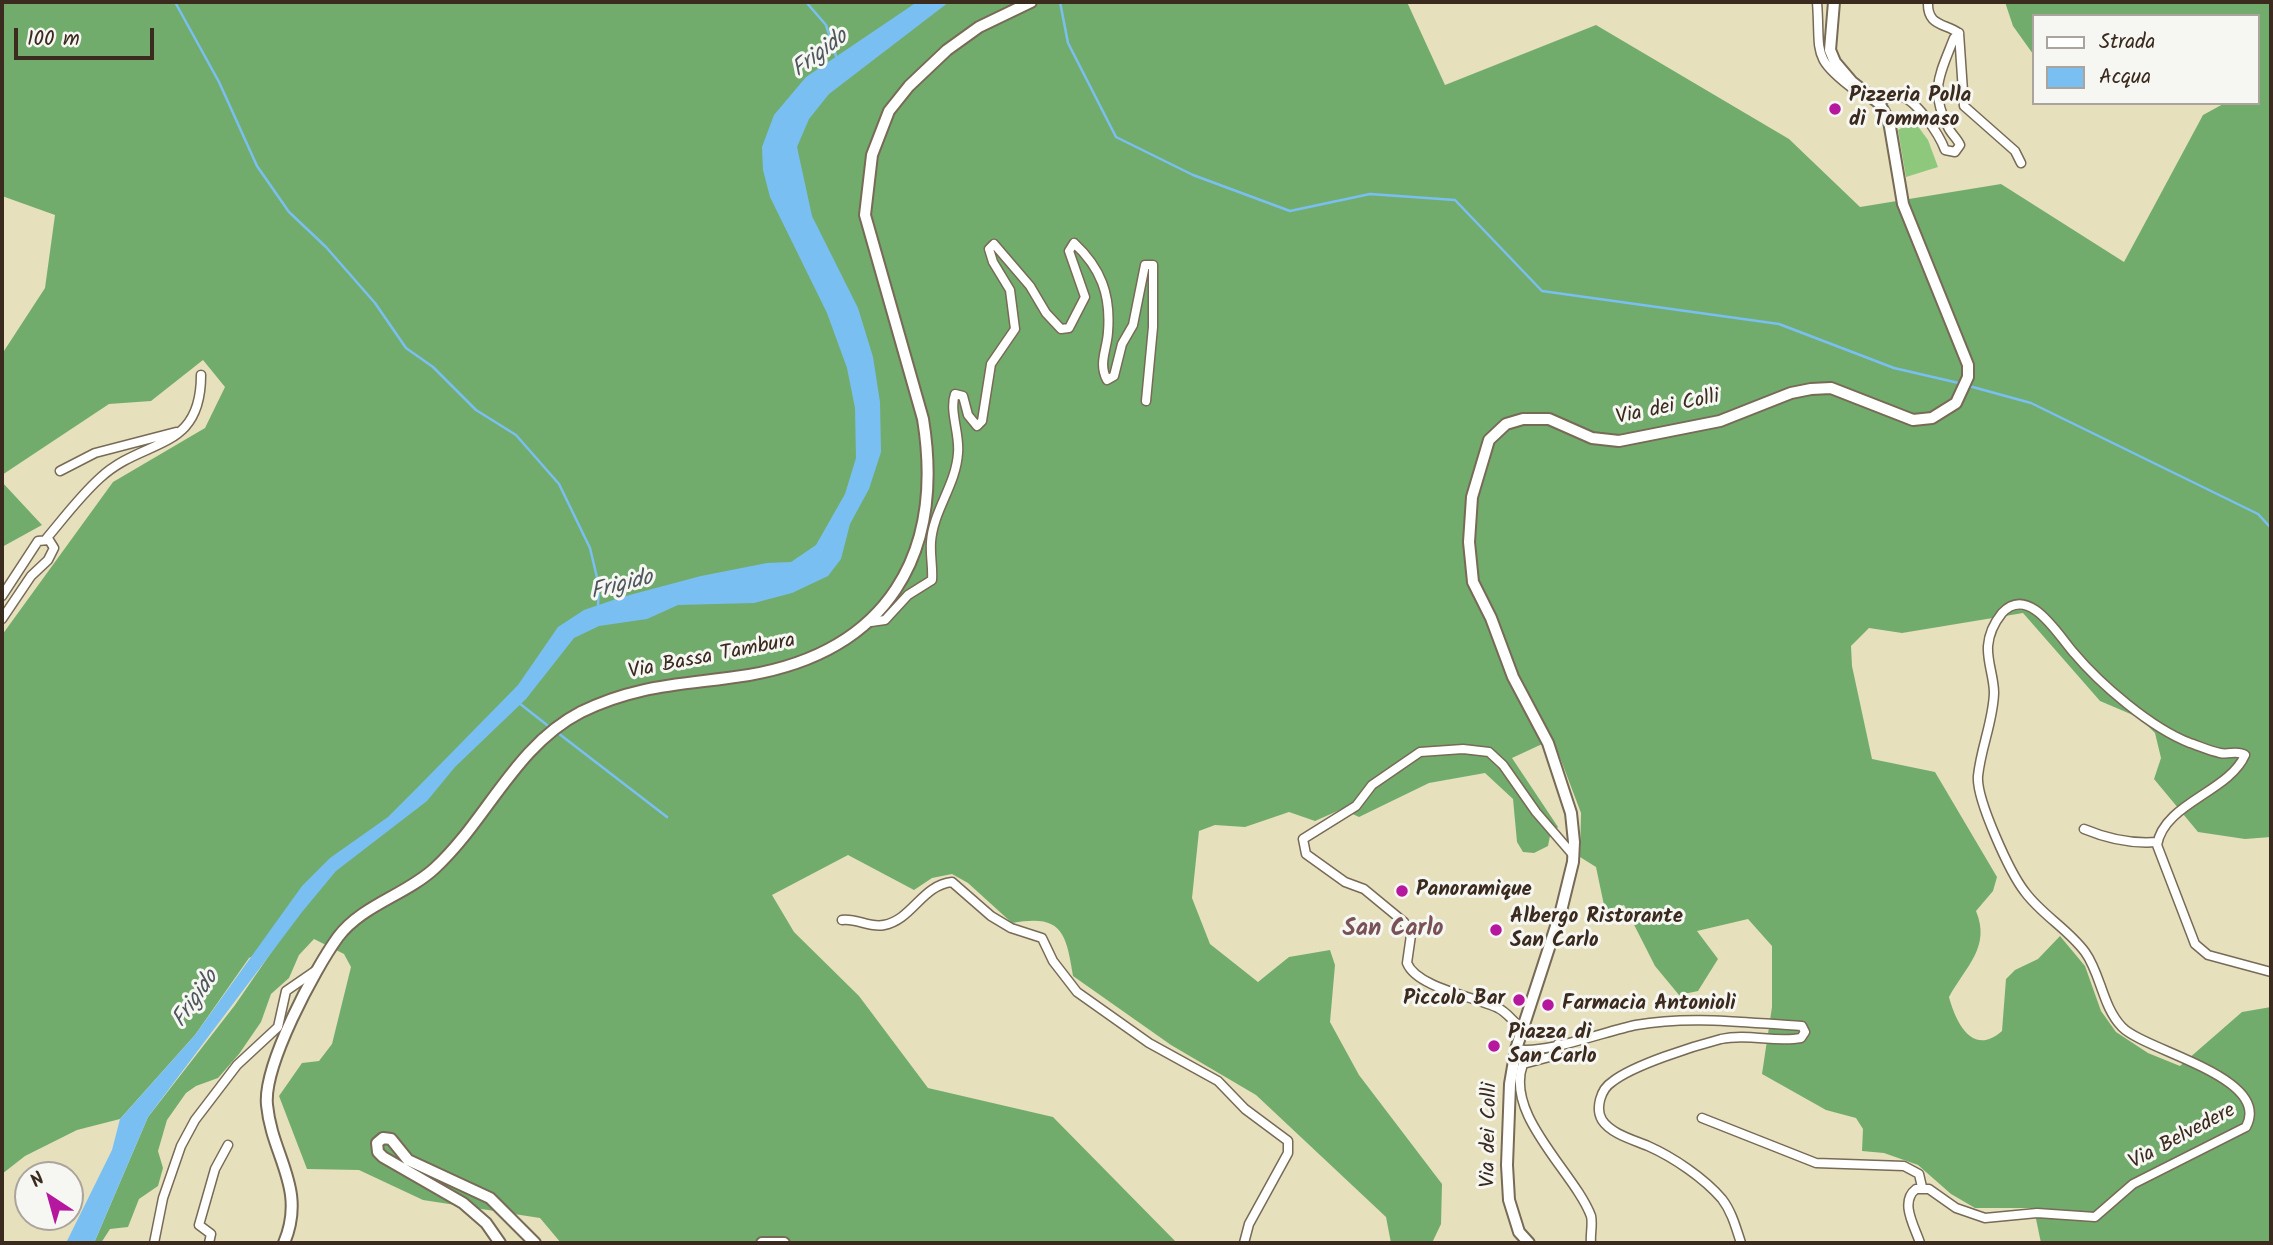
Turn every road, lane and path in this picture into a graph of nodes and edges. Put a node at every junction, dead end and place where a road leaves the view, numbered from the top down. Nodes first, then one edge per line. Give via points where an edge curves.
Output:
1 (1031, 2) edge
2 (1817, 2) edge
3 (1834, 2) edge
4 (1928, 2) edge
5 (1959, 33) junction
6 (1881, 107) junction
7 (2021, 163) dead end
8 (201, 374) dead end
9 (1146, 401) dead end
10 (183, 430) junction
11 (60, 471) dead end
12 (46, 539) junction
13 (2, 596) edge
14 (2, 619) edge
15 (871, 622) junction
16 (2084, 829) dead end
17 (2157, 842) junction
18 (1574, 856) junction
19 (842, 920) dead end
20 (317, 970) junction
21 (2271, 972) edge
22 (1523, 1029) junction
23 (1558, 1044) junction
24 (1516, 1049) junction
25 (1702, 1118) dead end
26 (228, 1145) dead end
27 (1922, 1187) junction
28 (154, 1243) edge
29 (209, 1243) edge
30 (284, 1243) edge
31 (500, 1243) edge
32 (535, 1243) edge
33 (762, 1243) edge
34 (784, 1243) edge
35 (1244, 1243) edge
36 (1529, 1243) edge
37 (1591, 1243) edge
38 (1741, 1243) edge
39 (1920, 1243) edge

1 - 15 street, Via Bassa Tambura via 979,27 909,86 888,111 872,155 865,215 923,419 928,474 925,512 912,557 899,586
2 - 6 street via 1822,63
3 - 6 street via 1829,34 1835,62
4 - 5 street via 1933,21
5 - 6 street via 1936,83 1949,130 1960,145 1955,152 1945,150 1920,110 1906,99 1888,97
5 - 7 street via 1964,106 2015,151
6 - 18 street, Via dei Colli via 1894,138 1903,204 1968,365 1968,377 1956,403 1932,418 1913,419 1831,388 1811,388 1720,421 1619,441 1592,438 1549,419 1506,424 1489,440 1472,497 1469,542 1474,582 1513,677 1548,743 1571,813
8 - 10 street via 197,410
9 - 15 street via 1153,265 1145,265 1133,325 1122,344 1114,376 1107,380 1102,370 1108,333 1105,282 1081,250 1074,243 1069,251 1085,297 1069,328 1061,329 994,244 989,249 1010,290 1015,329 991,364 982,421 977,426 968,415 963,396 955,394 952,403 959,453 931,542 932,580 908,595 885,620
10 - 11 street via 95,453
10 - 12 street via 99,479
12 - 13 street via 32,548
12 - 14 street via 54,548 51,556 23,585
15 - 20 street, Via Bassa Tambura via 828,652 785,667 654,685 566,721 532,749 440,864 346,927
16 - 17 street via 2104,838
17 - 21 street via 2195,944 2208,955
17 - 27 street, Via Belvedere via 2182,809 2236,773 2245,755 2221,754 2170,732 2109,690 2038,611 2020,604 2008,607 1991,630 1993,715 1978,779 2000,847 2024,892 2087,954 2112,1015 2123,1029 2140,1041 2206,1065 2243,1086 2255,1100 2256,1112 2246,1127 2133,1184 2095,1216 2037,1213 1985,1218 1956,1208
18 - 22 street, Via dei Colli
18 - 22 street via 1535,812 1503,765 1489,752 1463,749 1420,752 1372,785 1356,806 1303,839 1306,854 1345,882 1364,889 1404,922 1411,935 1407,963 1414,972 1498,1008
19 - 35 street via 885,925 932,888 952,882 990,916 1042,938 1077,992 1149,1043 1219,1081 1245,1109 1288,1141 1288,1153 1249,1224
20 - 28 street via 286,991 278,1027 237,1065 195,1120 175,1158
20 - 30 street, Via Bassa Tambura via 298,1003 267,1088 267,1107 293,1202 294,1219
22 - 24 street, Via dei Colli
23 - 24 street
23 - 37 street via 1557,1055 1523,1065 1522,1091 1546,1148 1585,1203 1592,1220
23 - 38 street via 1637,1025 1691,1019 1802,1026 1801,1038 1724,1038 1688,1049 1611,1082 1600,1101 1602,1120 1611,1129 1655,1149 1721,1198
24 - 36 street, Via dei Colli via 1507,1165 1513,1217
25 - 27 street via 1816,1163 1904,1166 1919,1174
26 - 29 street via 215,1169 199,1225 211,1234
27 - 39 street via 1911,1193 1908,1206
31 - 32 street via 476,1213 383,1157 377,1143 391,1139 408,1160 490,1198
33 - 34 street

